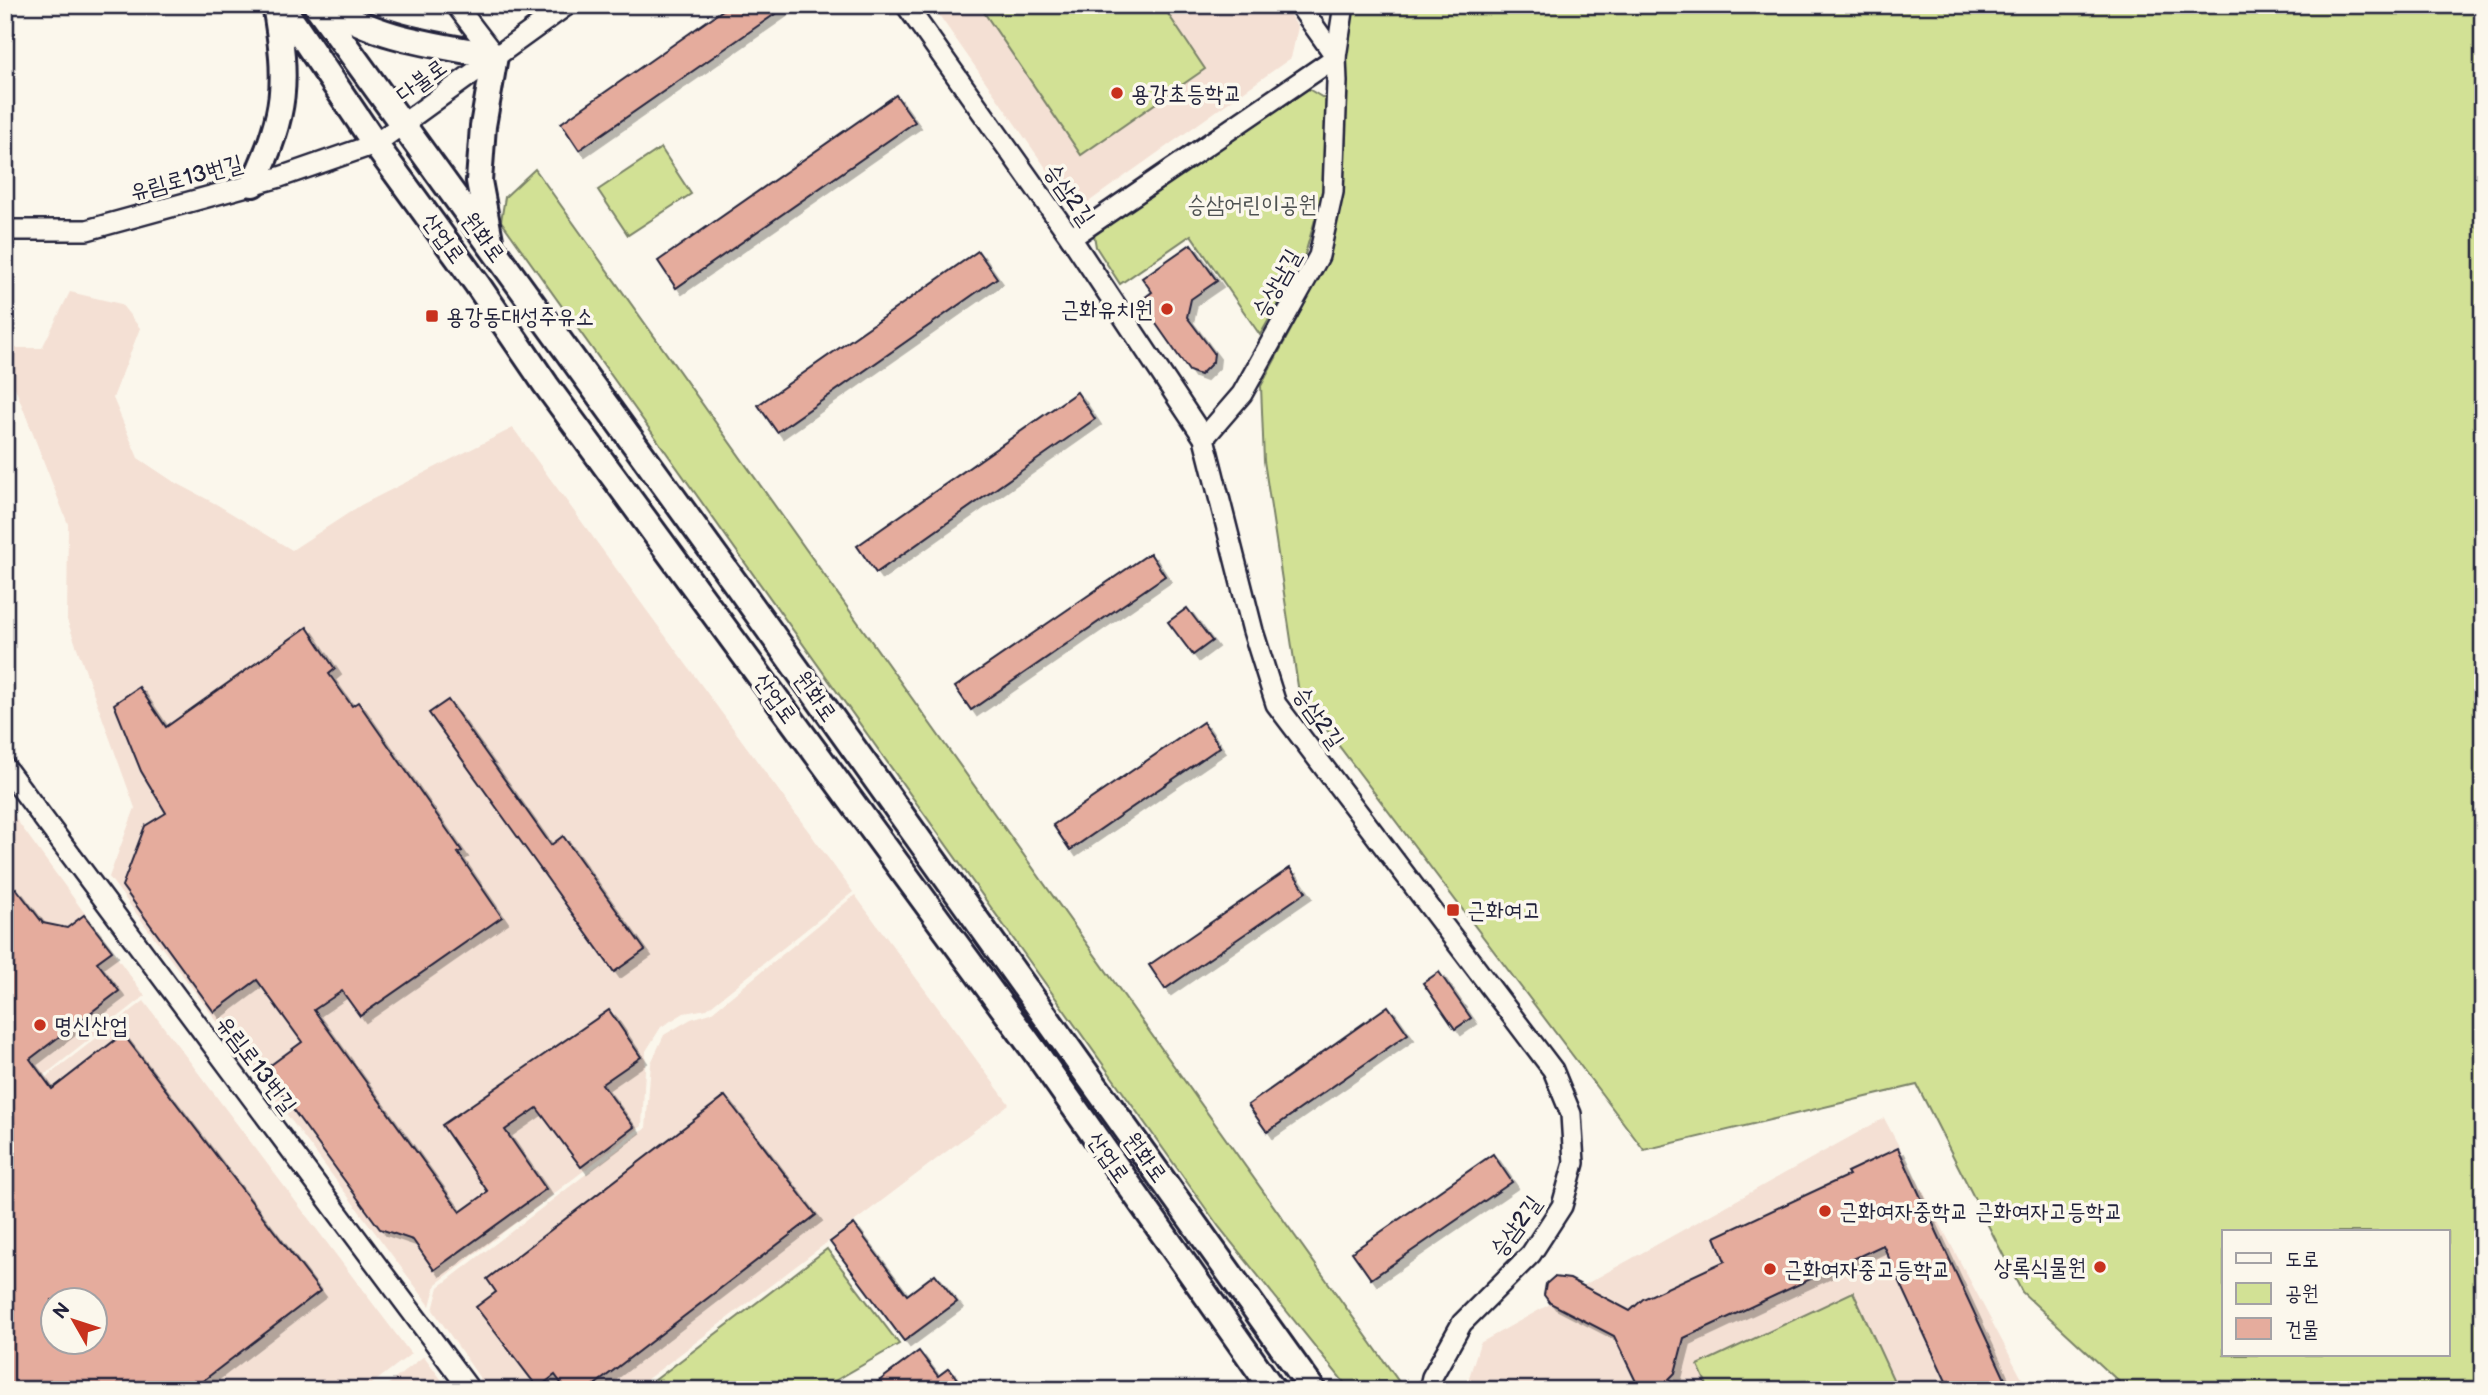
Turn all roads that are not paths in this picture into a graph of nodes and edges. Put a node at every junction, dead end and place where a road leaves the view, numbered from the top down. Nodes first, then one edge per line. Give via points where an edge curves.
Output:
1 (275, 5) edge
2 (281, 5) edge
3 (316, 5) edge
4 (328, 5) edge
5 (456, 5) edge
6 (567, 5) edge
7 (906, 5) edge
8 (1299, 5) edge
9 (1344, 5) edge
10 (495, 56) junction
11 (1336, 57) junction
12 (401, 124) junction
13 (375, 144) junction
14 (253, 184) junction
15 (5, 230) edge
16 (1070, 238) junction
17 (491, 248) junction
18 (1204, 438) junction
19 (5, 767) edge
20 (1427, 1386) edge
21 (470, 1390) edge
22 (1273, 1390) edge
23 (1313, 1390) edge

1 - 14 street via 283,89 270,151
2 - 13 street, 산업로
3 - 12 street, 원화로
4 - 10 street via 377,30
5 - 10 street
6 - 10 street, 다불로
7 - 16 street, 승삼2길
8 - 11 street
9 - 11 street, 승상남길
10 - 12 street, 다불로
10 - 17 street via 479,181
11 - 16 street
11 - 18 street, 승상남길 via 1333,192 1319,256 1242,394
12 - 13 street, 다불로
12 - 17 street, 원화로
13 - 14 street, 유림로13번길
13 - 22 street, 산업로 via 1039,1057
14 - 15 street, 유림로13번길 via 87,230
16 - 18 street, 승삼2길
17 - 23 street, 원화로
18 - 20 street, 승삼2길 via 1276,704 1553,1070 1571,1114 1574,1163 1562,1206 1531,1254 1462,1324
19 - 21 street, 유림로13번길

